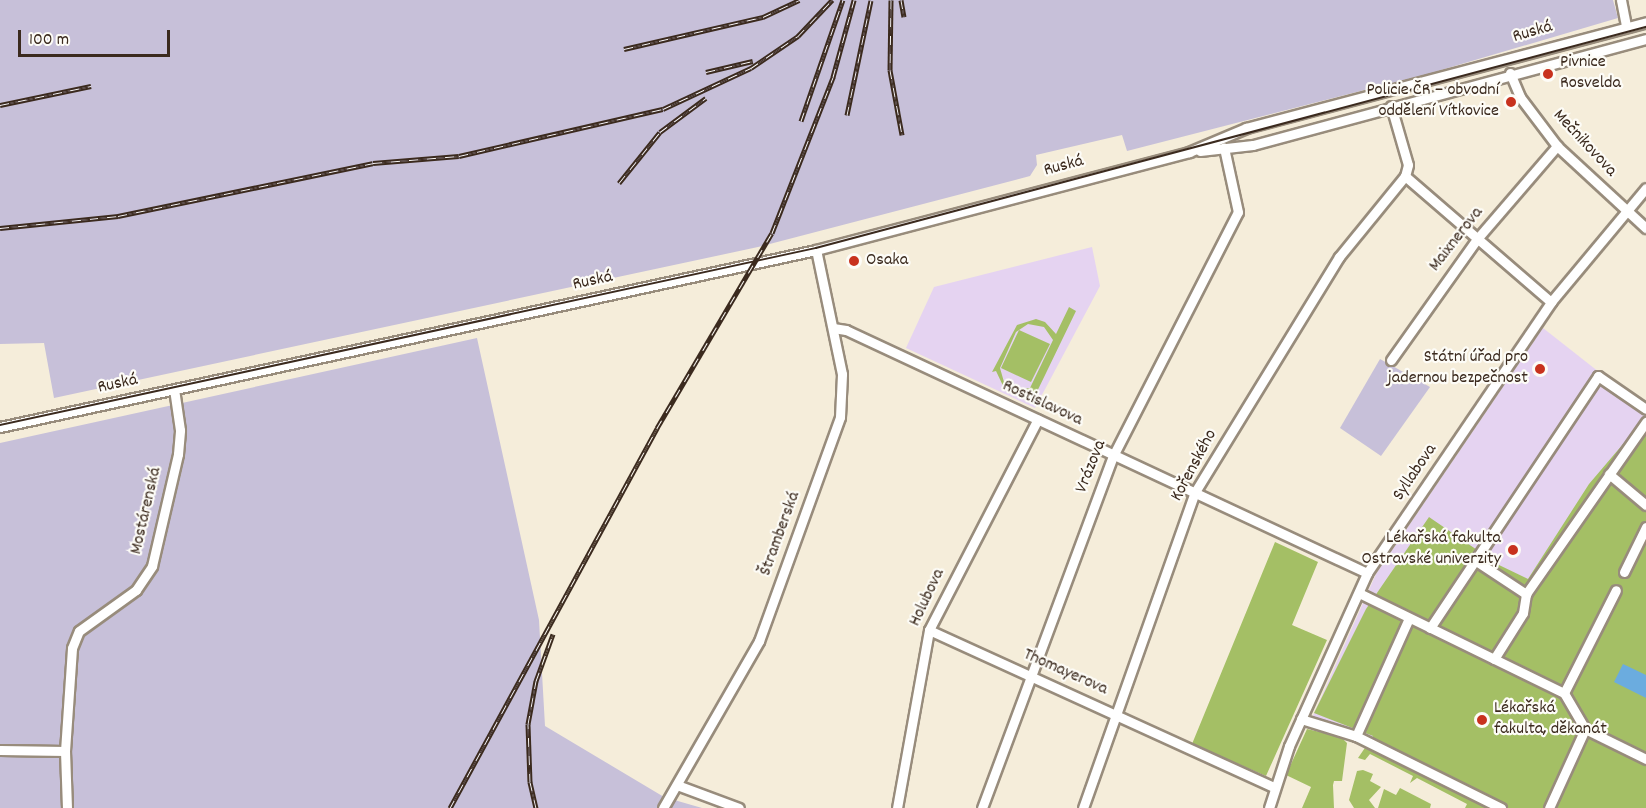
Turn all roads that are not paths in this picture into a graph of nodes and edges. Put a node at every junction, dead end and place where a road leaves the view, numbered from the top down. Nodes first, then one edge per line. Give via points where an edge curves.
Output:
1 (1621, 0) edge
2 (1646, 22) edge
3 (1626, 26) junction
4 (1646, 39) edge
5 (1510, 73) junction
6 (1391, 106) junction
7 (1557, 146) junction
8 (1224, 148) junction
9 (1189, 152) junction
10 (1405, 176) junction
11 (1646, 188) edge
12 (1627, 211) junction
13 (1646, 228) edge
14 (1478, 239) junction
15 (816, 250) junction
16 (1551, 302) junction
17 (833, 328) junction
18 (1391, 360) dead end
19 (174, 389) junction
20 (1646, 409) edge
21 (1038, 419) junction
22 (1646, 422) edge
23 (0, 427) edge
24 (1113, 456) junction
25 (1609, 474) junction
26 (1195, 492) junction
27 (1646, 505) edge
28 (1646, 527) edge
29 (1473, 559) junction
30 (1624, 572) dead end
31 (1368, 573) junction
32 (1616, 590) dead end
33 (1359, 593) junction
34 (1526, 594) junction
35 (1409, 618) junction
36 (1430, 628) junction
37 (929, 630) junction
38 (1494, 658) junction
39 (1032, 676) junction
40 (1564, 693) junction
41 (1116, 715) junction
42 (1301, 719) junction
43 (1586, 729) junction
44 (1356, 736) junction
45 (0, 750) edge
46 (65, 751) junction
47 (1646, 759) edge
48 (677, 785) junction
49 (1274, 787) junction
50 (67, 808) edge
51 (663, 808) edge
52 (739, 808) edge
53 (897, 808) edge
54 (982, 808) edge
55 (1083, 808) edge
56 (1269, 808) edge
57 (1501, 808) edge
58 (1550, 808) edge

1 - 3 street
2 - 3 street, Ruská
3 - 9 street, Ruská via 1246,128
4 - 5 street, Ruská
5 - 6 street, Ruská
5 - 7 street, Mečnikovova via 1520,97
6 - 8 street, Ruská via 1253,145
6 - 10 street via 1408,165
7 - 12 street, Mečnikovova
7 - 14 street, Maixnerova
8 - 9 street, Ruská
8 - 24 street, Vrázova via 1238,212
9 - 15 street, Ruská
10 - 14 street
10 - 26 street, Kořenského via 1339,257
11 - 12 street, Syllabova
12 - 13 street, Mečnikovova
12 - 16 street, Syllabova
14 - 16 street
14 - 18 street, Maixnerova
15 - 17 street, Štramberská
15 - 19 street, Ruská
16 - 31 street, Syllabova
17 - 21 street, Rostislavova
17 - 48 street, Štramberská via 843,384 837,424 759,641
19 - 23 street, Ruská
19 - 46 street, Mostárenská via 180,430 178,454 152,566 136,590 79,631 72,648
20 - 29 street via 1598,376
21 - 24 street, Rostislavova
21 - 37 street, Holubova
22 - 25 street
24 - 26 street, Rostislavova
24 - 39 street, Vrázova
25 - 27 street
25 - 34 street
26 - 31 street, Rostislavova
26 - 41 street, Kořenského
28 - 30 street
29 - 34 street
29 - 36 street
31 - 33 street, Syllabova
32 - 40 street
33 - 35 street
33 - 42 street, Syllabova
34 - 38 street via 1523,613
35 - 36 street
35 - 44 street
36 - 38 street
37 - 39 street, Thomayerova
37 - 53 street, Holubova
38 - 40 street
39 - 41 street, Thomayerova
39 - 54 street, Vrázova
40 - 43 street
41 - 49 street, Thomayerova
41 - 55 street, Kořenského
42 - 44 street
42 - 49 street, Syllabova
43 - 47 street
43 - 58 street
44 - 57 street
45 - 46 street
46 - 50 street, Mostárenská
48 - 51 street, Štramberská
48 - 52 street
49 - 56 street, Syllabova

